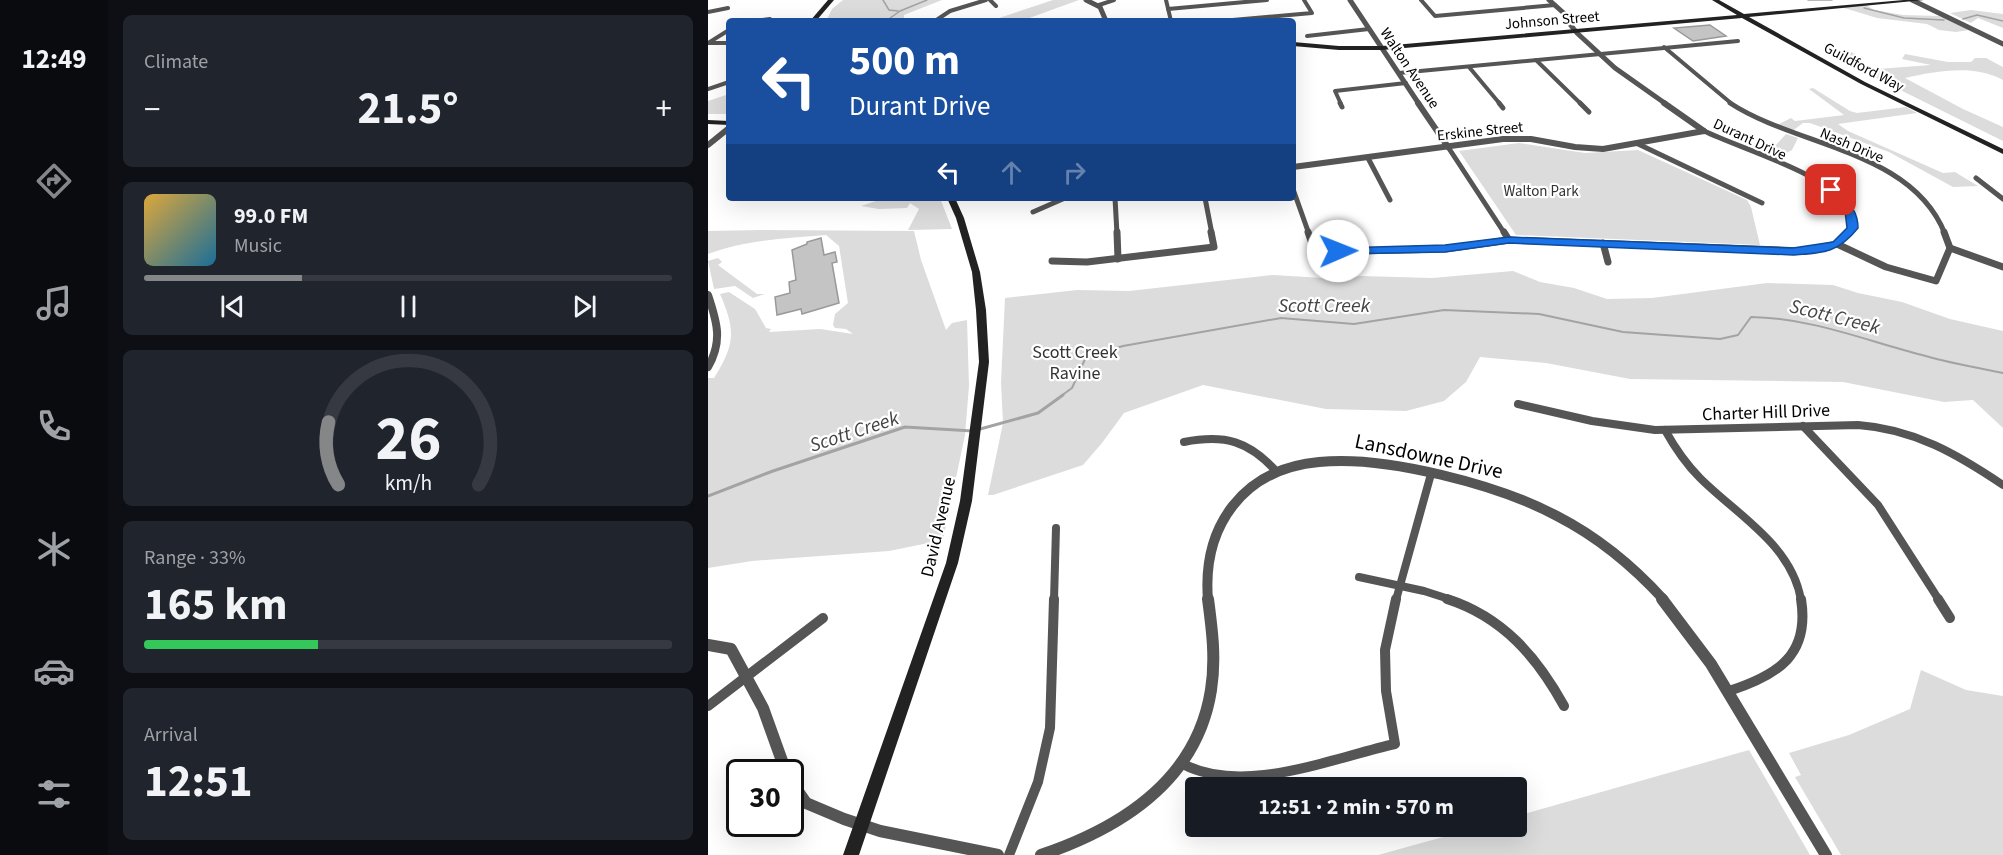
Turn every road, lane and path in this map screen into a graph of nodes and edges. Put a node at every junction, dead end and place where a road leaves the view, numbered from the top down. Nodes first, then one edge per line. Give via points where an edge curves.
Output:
1 (831, 0) edge
2 (988, 0) edge
3 (1086, 0) edge
4 (1114, 0) edge
5 (1166, 0) edge
6 (1267, 0) edge
7 (1304, 0) edge
8 (1350, 0) edge
9 (1421, 0) edge
10 (1549, 0) edge
11 (1715, 0) edge
12 (1724, 0) edge
13 (1888, 0) edge
14 (1913, 0) edge
15 (1921, 0) edge
16 (1099, 5) junction
17 (1555, 5) junction
18 (996, 6) dead end
19 (728, 8) dead end
20 (1168, 9) junction
21 (708, 12) edge
22 (1746, 15) junction
23 (816, 18) edge
24 (940, 18) edge
25 (1106, 18) edge
26 (1170, 18) edge
27 (1255, 18) edge
28 (1369, 29) junction
29 (1574, 29) junction
30 (726, 32) edge
31 (1307, 36) dead end
32 (1738, 41) dead end
33 (1296, 42) edge
34 (708, 43) edge
35 (2002, 43) edge
36 (726, 44) edge
37 (1381, 47) junction
38 (1664, 47) junction
39 (1599, 54) junction
40 (1536, 60) junction
41 (1469, 67) junction
42 (1399, 74) junction
43 (726, 83) edge
44 (1406, 83) junction
45 (708, 88) edge
46 (1342, 107) dead end
47 (1503, 108) dead end
48 (1589, 112) dead end
49 (708, 120) edge
50 (726, 121) edge
51 (726, 130) edge
52 (1704, 131) junction
53 (1636, 143) junction
54 (708, 145) edge
55 (2003, 146) edge
56 (1448, 147) junction
57 (2003, 152) edge
58 (1368, 158) junction
59 (1296, 167) edge
60 (1976, 178) dead end
61 (1296, 198) edge
62 (2003, 199) edge
63 (1390, 200) dead end
64 (952, 201) edge
65 (1058, 201) edge
66 (1115, 201) edge
67 (1206, 201) edge
68 (1762, 203) dead end
69 (1034, 212) dead end
70 (1509, 240) junction
71 (1603, 243) junction
72 (1837, 244) junction
73 (1950, 248) junction
74 (1118, 259) junction
75 (1052, 261) dead end
76 (1608, 262) dead end
77 (2003, 267) edge
78 (708, 295) edge
79 (708, 367) edge
80 (1518, 404) dead end
81 (1803, 426) junction
82 (1665, 430) junction
83 (1184, 442) dead end
84 (1277, 472) junction
85 (1431, 474) junction
86 (2003, 485) edge
87 (1056, 528) dead end
88 (1359, 577) dead end
89 (1399, 586) junction
90 (823, 618) dead end
91 (1950, 618) dead end
92 (708, 645) edge
93 (746, 675) junction
94 (1729, 691) junction
95 (708, 706) edge
96 (1564, 706) dead end
97 (780, 759) edge
98 (1183, 764) junction
99 (804, 800) edge
100 (862, 826) junction
101 (851, 855) edge
102 (999, 855) edge
103 (1010, 855) edge
104 (1041, 855) edge
105 (1826, 855) edge

1 - 23 main road
2 - 18 street
2 - 24 street
3 - 16 street
4 - 16 street
5 - 20 street
6 - 20 street
7 - 27 street via 1312,13
8 - 28 street, Walton Avenue
9 - 17 street via 1435,15
10 - 17 street, Durant Drive
11 - 22 main road, Guildford Way
12 - 22 main road, Guildford Way
13 - 22 main road, Johnson Street
14 - 15 main road, Johnson Street
14 - 22 main road, Johnson Street
14 - 35 street
16 - 25 street
17 - 29 street, Durant Drive
19 - 21 street
20 - 26 street
22 - 29 main road, Johnson Street
22 - 55 main road, Guildford Way
22 - 57 main road, Guildford Way via 1863,83
28 - 31 street
28 - 37 street, Walton Avenue
29 - 37 main road, Johnson Street
29 - 39 street, Durant Drive
30 - 34 street
32 - 38 street
33 - 37 main road, Johnson Street via 1339,48
34 - 36 street
37 - 42 street, Walton Avenue
38 - 39 street
38 - 73 street, Nash Drive via 1746,114 1870,163 1907,186 1941,221
39 - 40 street
39 - 52 street, Durant Drive via 1630,81
40 - 41 street
40 - 48 street
41 - 42 street
41 - 47 street
42 - 44 street, Walton Avenue
43 - 45 street
44 - 46 street via 1335,91
44 - 56 street, Walton Avenue
49 - 50 main road
51 - 54 street
52 - 53 street, Erskine Street
52 - 72 street, Durant Drive via 1809,178 1838,196 1850,210 1853,223
53 - 56 street, Erskine Street via 1592,149 1514,139
53 - 68 street
56 - 58 street, Erskine Street
56 - 70 street, Walton Avenue
58 - 59 street, Erskine Street
58 - 63 street
60 - 62 street
61 - 70 street via 1315,252 1445,249
64 - 100 main road, David Avenue via 976,272 984,362 966,501 952,563
65 - 69 street
66 - 74 street
67 - 74 street via 1214,247
70 - 71 street
71 - 72 street via 1793,252
71 - 76 street
72 - 73 street via 1886,267 1936,281
73 - 77 street
74 - 75 street
78 - 79 street via 720,333 717,352
80 - 82 street, Charter Hill Drive via 1610,424
81 - 82 street, Charter Hill Drive
81 - 86 street, Charter Hill Drive via 1874,425 1908,432 1952,450
81 - 91 street via 1878,505
82 - 94 street via 1695,474 1760,531 1781,555 1802,603 1800,641 1788,660 1758,681
83 - 84 street via 1212,437 1229,440 1255,452
84 - 85 street, Lansdowne Drive via 1342,459
84 - 98 street, Lansdowne Drive via 1234,504 1210,546 1205,572 1214,675 1210,703
85 - 89 street
85 - 94 street, Lansdowne Drive via 1483,486 1532,504 1601,543 1648,582 1681,618
87 - 103 street via 1050,728 1038,782
88 - 89 street
89 - 96 street via 1467,605 1502,626 1535,657
89 - 98 street via 1385,650 1386,691 1395,744 1248,776 1220,777
90 - 93 street
92 - 93 street via 730,649
93 - 95 street
93 - 97 street via 771,728
94 - 105 street, Lansdowne Drive
98 - 104 street, Lansdowne Drive via 1119,823 1086,840
99 - 100 street
100 - 101 main road, David Avenue
100 - 102 street

